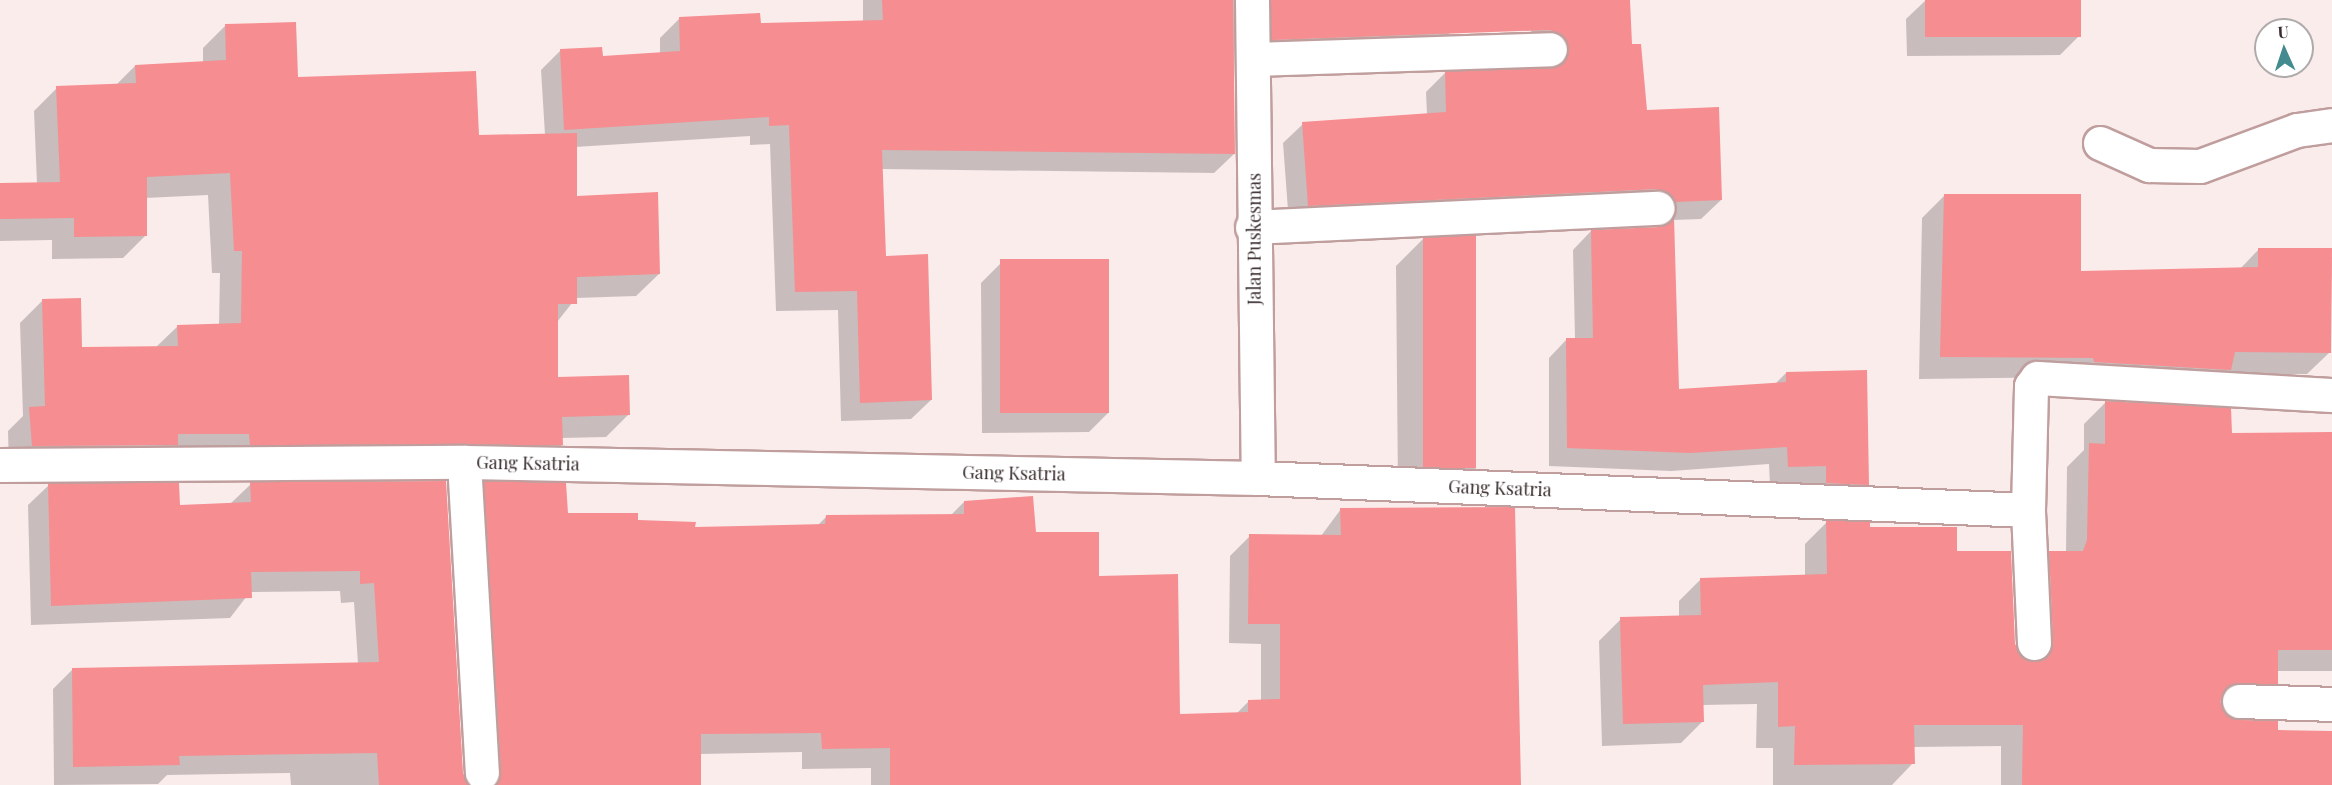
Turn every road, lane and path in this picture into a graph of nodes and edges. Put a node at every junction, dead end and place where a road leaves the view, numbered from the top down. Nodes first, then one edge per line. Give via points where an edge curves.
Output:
1 (1252, 0) edge
2 (1550, 49) dead end
3 (1255, 59) junction
4 (2332, 125) edge
5 (2100, 143) dead end
6 (1658, 208) dead end
7 (1252, 227) junction
8 (2332, 395) edge
9 (464, 462) junction
10 (0, 465) edge
11 (1258, 478) junction
12 (2028, 510) junction
13 (2034, 643) dead end
14 (2240, 701) dead end
15 (2332, 704) edge
16 (482, 772) dead end

1 - 3 street, Jalan Puskesmas
2 - 3 street
3 - 7 street, Jalan Puskesmas
4 - 5 street via 2297,130 2227,159 2172,169
6 - 7 street
7 - 11 street, Jalan Puskesmas
8 - 12 street via 2037,378 2031,386
9 - 10 street, Gang Ksatria
9 - 11 street, Gang Ksatria
9 - 16 street
11 - 12 street, Gang Ksatria
12 - 13 street
14 - 15 street

